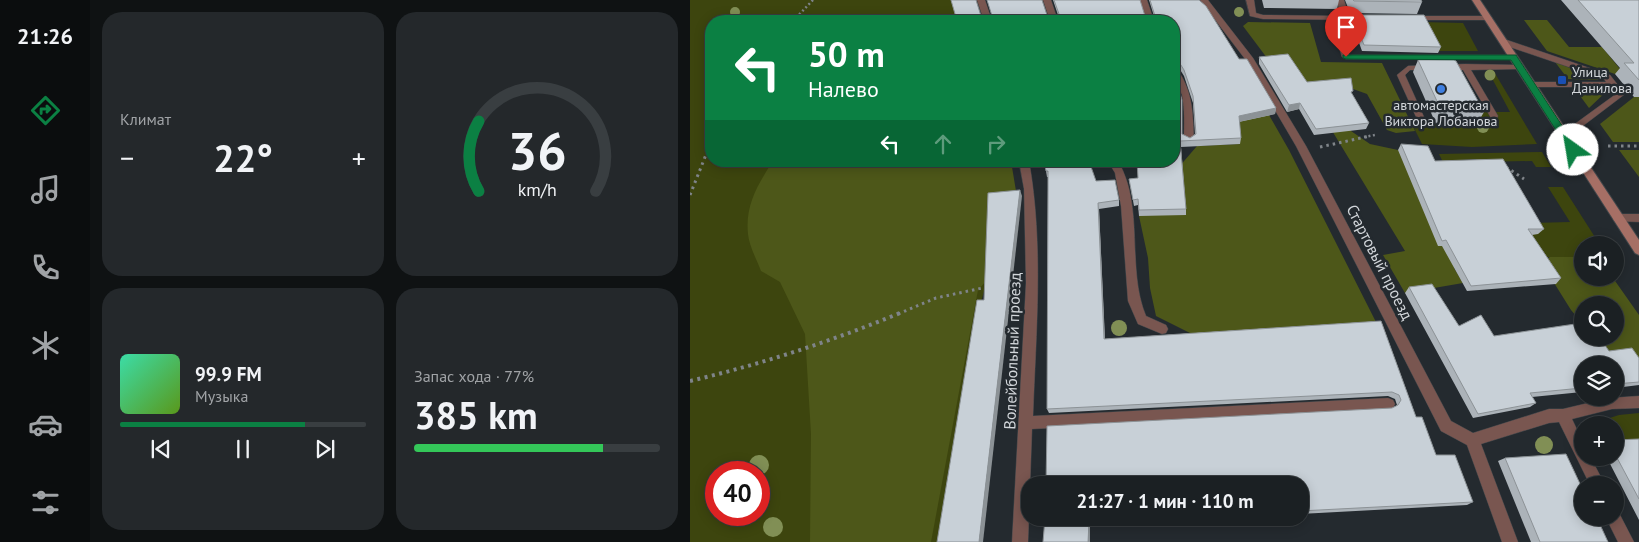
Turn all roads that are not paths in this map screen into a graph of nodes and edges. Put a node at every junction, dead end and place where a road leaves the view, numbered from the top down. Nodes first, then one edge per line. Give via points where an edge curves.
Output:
1 (981, 0) edge
2 (1047, 0) edge
3 (1143, 0) edge
4 (1204, 0) edge
5 (1250, 0) edge
6 (1340, 0) edge
7 (1476, 0) edge
8 (986, 15) edge
9 (1052, 15) edge
10 (1148, 15) edge
11 (1346, 18) junction
12 (1403, 18) edge
13 (1488, 18) junction
14 (1504, 42) junction
15 (1513, 57) junction
16 (1465, 66) junction
17 (1520, 67) junction
18 (1180, 78) edge
19 (1614, 84) junction
20 (1531, 85) junction
21 (1494, 116) dead end
22 (1420, 117) dead end
23 (1564, 136) junction
24 (1189, 140) edge
25 (1025, 167) edge
26 (1121, 167) edge
27 (1618, 218) junction
28 (1639, 218) edge
29 (1639, 250) edge
30 (1162, 329) dead end
31 (1639, 402) edge
32 (1388, 404) dead end
33 (1563, 415) junction
34 (1026, 423) junction
35 (1574, 438) edge
36 (1472, 440) junction
37 (1618, 526) edge
38 (1020, 542) edge
39 (1510, 542) edge
40 (1626, 542) edge

1 - 8 lane
2 - 9 lane
3 - 10 lane
4 - 36 lane, Стартовый проезд via 1249,58 1303,150 1446,426
5 - 11 lane via 1253,14 1263,17
6 - 11 lane
7 - 13 street
11 - 15 lane via 1373,21 1336,24 1346,57
12 - 13 lane
13 - 14 street
14 - 15 street
14 - 19 lane via 1607,77
15 - 17 street
16 - 17 lane
16 - 21 lane
16 - 22 lane via 1408,68 1401,75
17 - 20 street
18 - 24 lane via 1188,100
19 - 20 lane
19 - 23 lane via 1621,94
20 - 23 street
23 - 27 street
25 - 34 lane, Волейбольный проезд via 1029,189 1032,283
26 - 30 lane via 1134,301 1142,320
27 - 28 lane
27 - 29 street
31 - 33 lane via 1612,403
32 - 34 lane
33 - 35 lane
33 - 36 lane via 1549,416
34 - 38 lane, Волейбольный проезд
36 - 39 lane
37 - 40 lane

